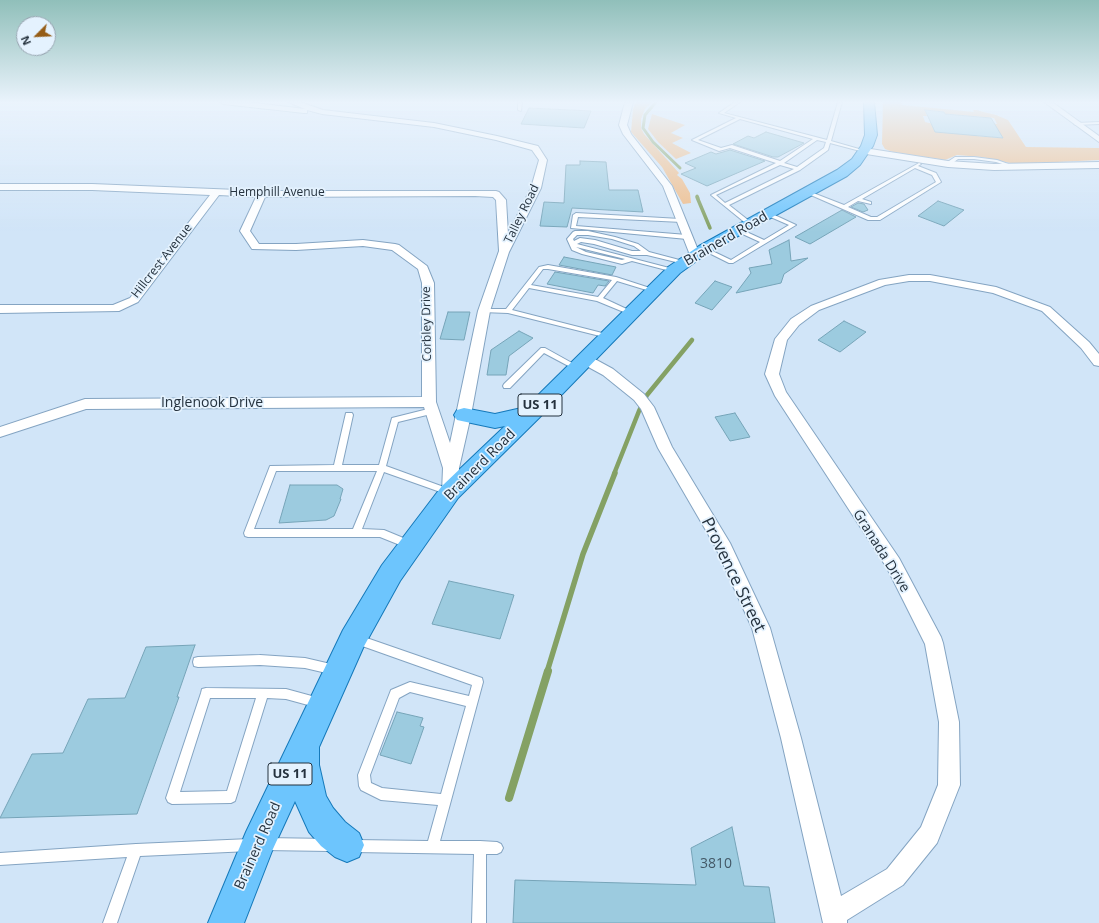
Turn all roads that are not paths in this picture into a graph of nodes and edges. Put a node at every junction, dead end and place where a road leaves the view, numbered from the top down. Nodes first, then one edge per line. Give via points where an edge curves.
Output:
1 (522, 145) edge
2 (636, 145) edge
3 (708, 145) edge
4 (807, 145) edge
5 (827, 145) edge
6 (840, 145) edge
7 (867, 145) edge
8 (864, 151) junction
9 (780, 163) junction
10 (918, 163) junction
11 (1099, 165) edge
12 (798, 169) junction
13 (927, 182) dead end
14 (934, 185) junction
15 (920, 186) dead end
16 (0, 187) edge
17 (927, 189) junction
18 (914, 190) dead end
19 (216, 192) junction
20 (806, 192) junction
21 (922, 193) junction
22 (262, 194) junction
23 (908, 194) dead end
24 (875, 195) junction
25 (865, 196) junction
26 (902, 197) dead end
27 (916, 197) junction
28 (858, 200) junction
29 (910, 200) junction
30 (896, 201) dead end
31 (852, 203) junction
32 (869, 203) dead end
33 (904, 204) junction
34 (725, 205) junction
35 (889, 205) dead end
36 (844, 207) junction
37 (863, 207) dead end
38 (883, 208) dead end
39 (897, 208) junction
40 (891, 212) junction
41 (876, 213) dead end
42 (768, 214) junction
43 (884, 216) junction
44 (680, 221) junction
45 (744, 227) junction
46 (764, 242) junction
47 (572, 244) junction
48 (504, 252) junction
49 (647, 253) junction
50 (689, 254) junction
51 (616, 279) junction
52 (526, 286) junction
53 (653, 290) junction
54 (599, 299) junction
55 (0, 309) edge
56 (484, 311) junction
57 (508, 311) junction
58 (631, 313) junction
59 (608, 336) junction
60 (1099, 362) edge
61 (582, 364) junction
62 (507, 386) dead end
63 (430, 406) junction
64 (532, 413) junction
65 (349, 415) dead end
66 (464, 415) junction
67 (0, 432) edge
68 (337, 468) junction
69 (382, 468) junction
70 (451, 468) junction
71 (450, 492) junction
72 (356, 533) junction
73 (410, 545) junction
74 (353, 639) junction
75 (198, 662) dead end
76 (338, 671) junction
77 (263, 693) junction
78 (472, 702) junction
79 (322, 704) junction
80 (304, 744) junction
81 (444, 800) junction
82 (258, 844) junction
83 (347, 845) junction
84 (432, 847) junction
85 (480, 847) junction
86 (497, 848) dead end
87 (136, 850) junction
88 (0, 859) edge
89 (834, 918) edge
90 (110, 923) edge
91 (226, 923) edge
92 (479, 923) edge

1 - 48 street, Talley Road via 535,148 543,160 536,188
2 - 44 street via 667,186
3 - 9 lane via 721,150 730,146
4 - 9 lane
5 - 12 lane via 826,149
6 - 8 lane
7 - 8 main road, Brainerd Road / US 11
8 - 10 street
8 - 20 main road, Brainerd Road / US 11 via 850,168
9 - 12 lane
9 - 34 lane via 713,195
10 - 11 street via 1016,167
10 - 14 lane via 934,174 939,182
10 - 24 lane
12 - 34 lane
13 - 14 lane
14 - 17 lane
15 - 17 lane
16 - 19 street, Hemphill Avenue via 92,187
17 - 21 lane
18 - 21 lane
19 - 22 street, Hemphill Avenue
19 - 55 street, Hillcrest Avenue via 134,300 115,309
20 - 36 lane
20 - 42 main road, Brainerd Road / US 11
21 - 27 lane
22 - 48 street, Hemphill Avenue via 496,194 501,200
22 - 63 street, Corbley Drive via 245,231 256,246 363,244 394,247 423,268 428,283
23 - 27 lane
24 - 25 lane
24 - 25 lane
25 - 28 lane
26 - 29 lane
27 - 29 lane
28 - 31 lane
28 - 32 lane
29 - 33 lane
30 - 33 lane
31 - 36 lane
31 - 37 lane
33 - 39 lane
34 - 45 lane
35 - 39 lane
36 - 43 lane via 870,219
38 - 40 lane
39 - 40 lane
40 - 43 lane
41 - 43 lane
42 - 45 main road, Brainerd Road / US 11
42 - 46 lane via 793,225
44 - 50 street
44 - 50 lane via 576,215 573,227
45 - 46 lane
45 - 50 main road, Brainerd Road / US 11
46 - 50 lane via 730,262
47 - 49 lane via 580,240 632,253
47 - 49 lane via 570,239 575,234 588,233 636,245
47 - 50 lane via 632,259
48 - 56 street, Talley Road
49 - 50 lane
50 - 53 main road, Brainerd Road / US 11
51 - 52 lane via 548,267 541,268
51 - 53 lane
51 - 54 lane
52 - 54 lane
52 - 57 lane
53 - 58 main road, Brainerd Road / US 11
54 - 58 lane
56 - 57 lane
56 - 66 street, Talley Road
57 - 59 lane
58 - 59 main road, Brainerd Road / US 11
59 - 61 main road, Brainerd Road / US 11
60 - 89 street, Granada Drive via 1085,345 1046,309 996,290 930,278 883,282 815,308 795,322 781,339 772,374 780,393 893,564 934,643 949,722 949,785 929,835 895,877
61 - 62 lane via 543,350
61 - 64 main road, Brainerd Road / US 11
61 - 89 street, Provence Street via 608,372 643,402 665,448 722,543 761,628 791,738
63 - 67 street, Inglenook Drive via 85,404
63 - 69 lane via 395,420
63 - 70 street, Corbley Drive
64 - 66 main road via 495,421
64 - 71 main road, Brainerd Road / US 11
65 - 68 lane
66 - 70 street, Talley Road
68 - 69 lane
68 - 72 lane via 273,468 248,533
69 - 71 lane
69 - 72 lane
70 - 71 street, Talley Road
71 - 73 main road, Brainerd Road / US 11
72 - 73 lane via 381,533
73 - 74 main road, Brainerd Road / US 11
74 - 76 main road, Brainerd Road / US 11
74 - 78 lane via 478,682
75 - 76 lane via 260,660 305,663
76 - 79 main road, Brainerd Road / US 11
77 - 77 lane via 206,694 172,798 231,797
77 - 79 lane via 286,694
78 - 81 lane
78 - 81 lane via 410,687 395,694 364,775 365,786 381,794
79 - 80 main road, Brainerd Road / US 11
80 - 82 main road, Brainerd Road / US 11
80 - 83 main road via 303,765 312,804 321,820
81 - 84 lane
82 - 83 lane
82 - 87 lane
82 - 91 main road, Brainerd Road / US 11
83 - 84 lane
84 - 85 lane
85 - 86 lane
85 - 92 lane
87 - 88 lane
87 - 90 lane

